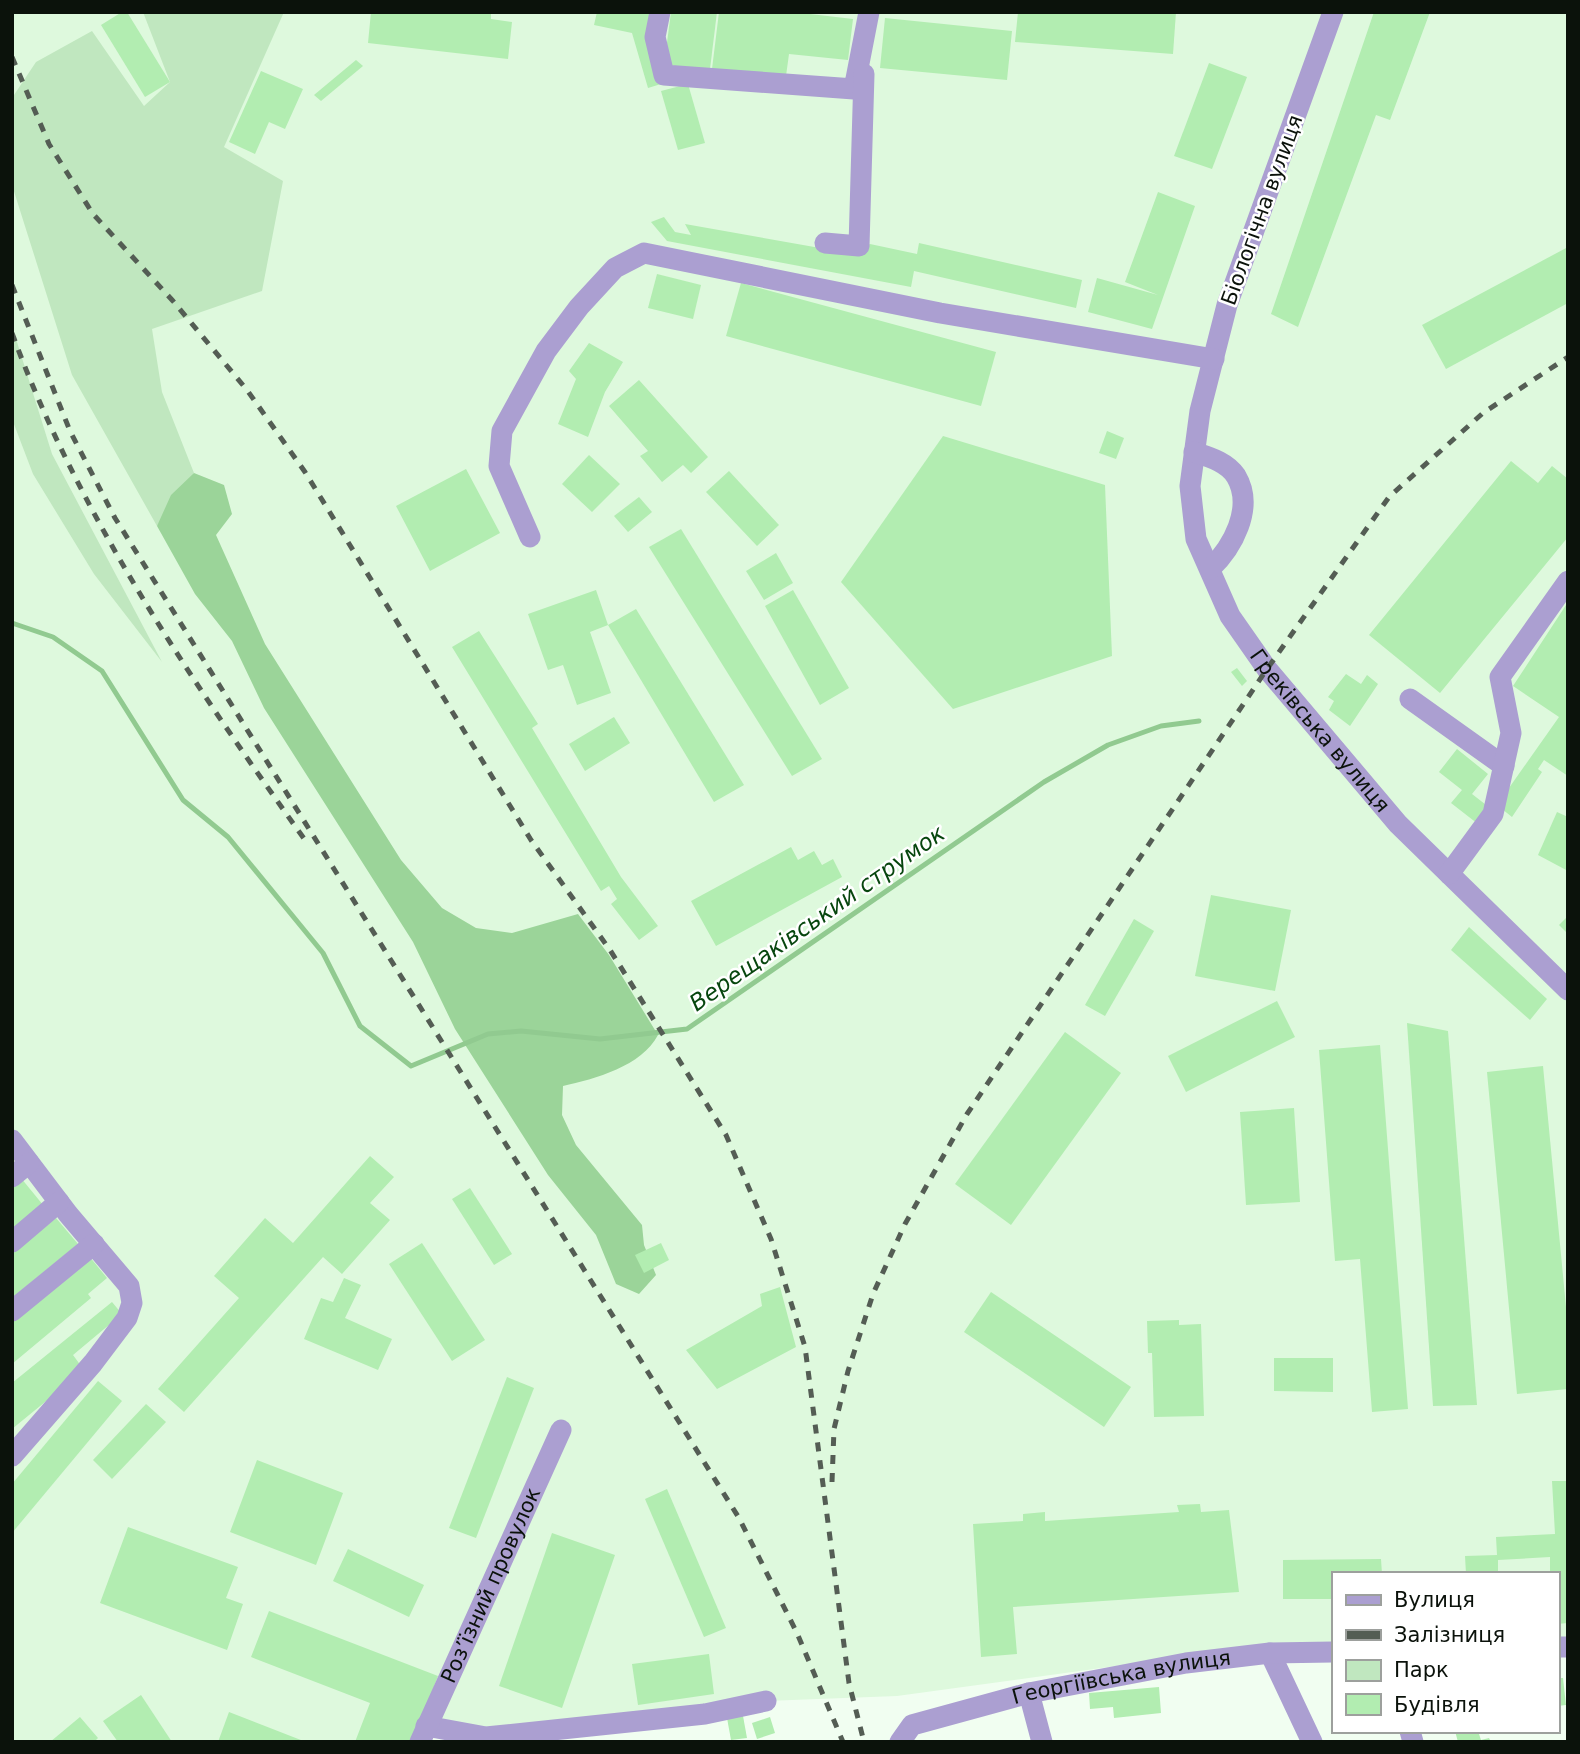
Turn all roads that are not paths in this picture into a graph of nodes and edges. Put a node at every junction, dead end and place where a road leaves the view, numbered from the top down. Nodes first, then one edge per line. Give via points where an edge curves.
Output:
1 (660, 12) edge
2 (869, 12) edge
3 (1333, 12) edge
4 (825, 243) dead end
5 (1214, 359) junction
6 (1200, 411) joint
7 (1194, 452) junction
8 (530, 537) dead end
9 (1210, 569) junction
10 (1567, 581) edge
11 (1410, 699) dead end
12 (1504, 766) junction
13 (1449, 874) junction
14 (1568, 990) edge
15 (12, 1140) edge
16 (29, 1163) junction
17 (12, 1177) edge
18 (59, 1202) junction
19 (12, 1242) edge
20 (94, 1244) junction
21 (12, 1311) edge
22 (561, 1430) dead end
23 (12, 1456) edge
24 (1332, 1652) edge
25 (1270, 1653) junction
26 (1029, 1693) junction
27 (766, 1701) dead end
28 (906, 1733) edge
29 (423, 1734) edge
30 (1042, 1742) edge
31 (1312, 1742) edge

1 - 2 street via 655,37 664,75 854,89
2 - 4 street via 859,246
3 - 5 street, Біологічна вулиця via 1227,305
5 - 6 street, Біологічна вулиця
5 - 8 street via 940,313 645,253 615,268 579,307 545,351 502,430 499,466
6 - 7 street, Греківська вулиця
7 - 9 street, Греківська вулиця via 1191,513 1196,539
7 - 9 street via 1230,469 1241,492 1236,535
9 - 13 street, Греківська вулиця via 1230,616 1267,669 1398,824
10 - 12 street via 1500,677 1511,733
11 - 12 street
12 - 13 street via 1493,814
13 - 14 street, Греківська вулиця
15 - 16 street
16 - 17 street
16 - 18 street
18 - 19 street
18 - 20 street
20 - 21 street
20 - 23 street via 129,1286 132,1303 127,1318
22 - 29 street, Роз’їзний провулок
24 - 25 street, Георгіївська вулиця
25 - 26 street, Георгіївська вулиця via 1185,1663
25 - 31 street
26 - 28 street, Георгіївська вулиця
26 - 30 street
27 - 29 street via 705,1714 485,1737

